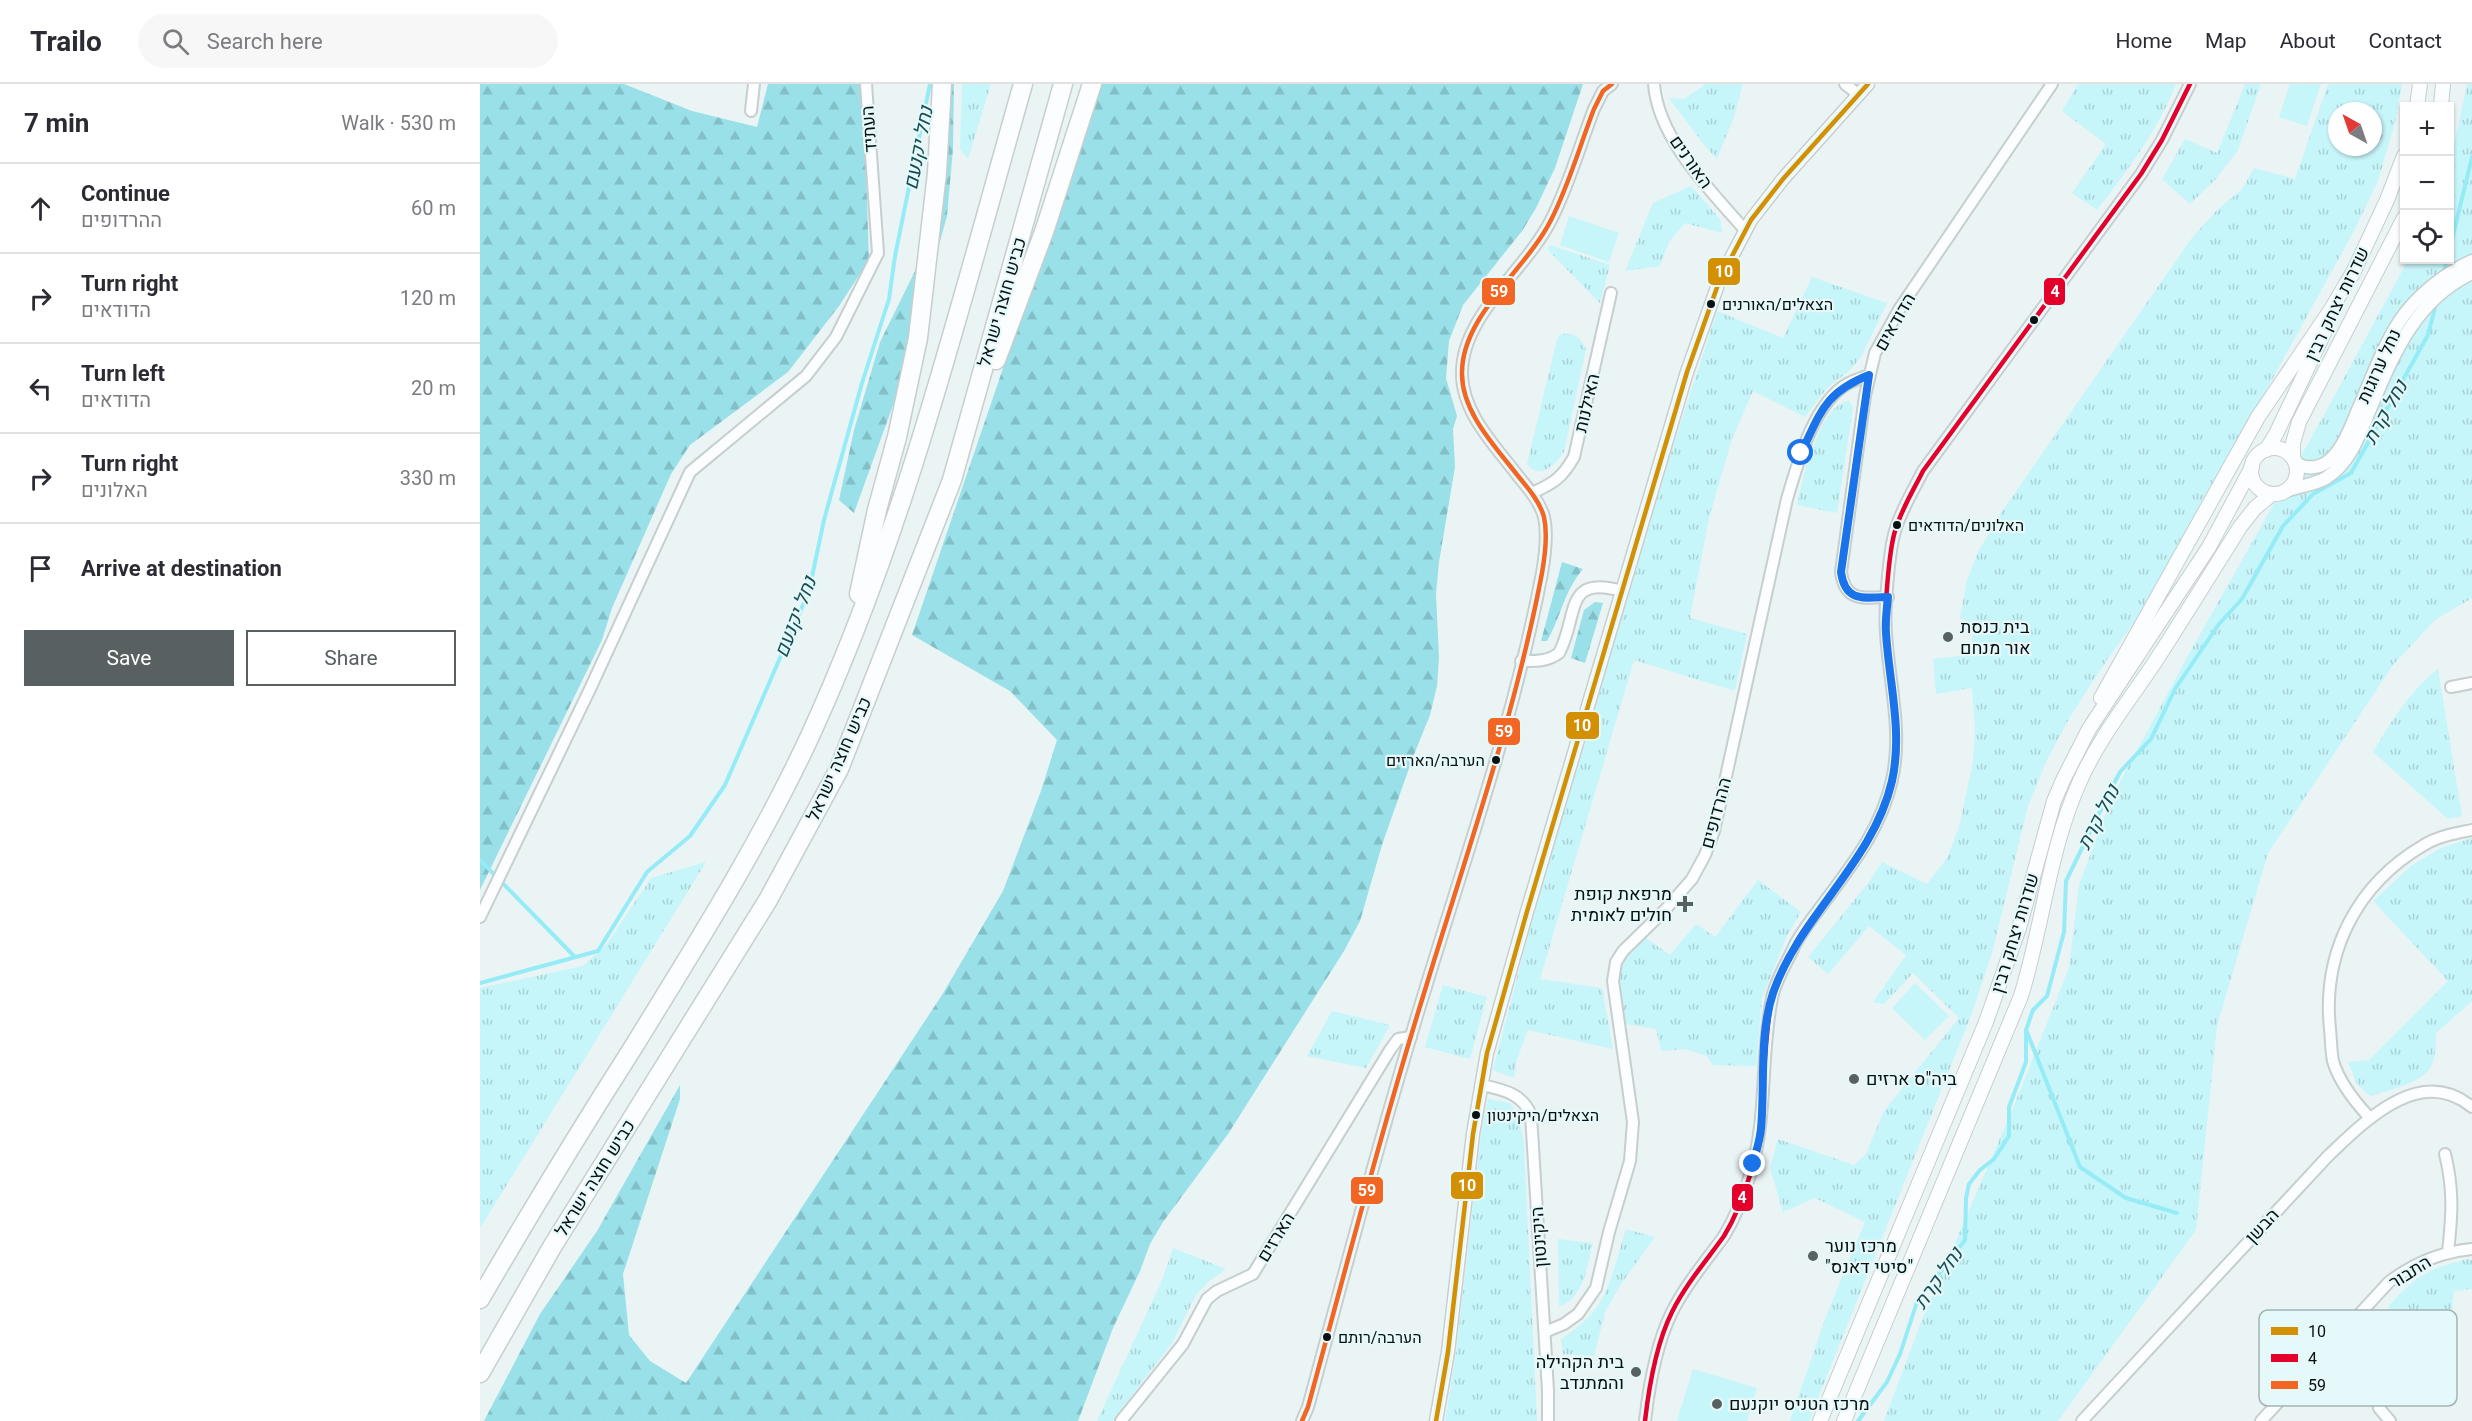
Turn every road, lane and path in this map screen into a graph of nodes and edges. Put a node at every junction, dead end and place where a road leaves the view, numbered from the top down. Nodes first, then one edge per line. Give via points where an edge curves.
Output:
1 (754, 84) edge
2 (866, 84) edge
3 (942, 84) edge
4 (1023, 84) edge
5 (1063, 84) edge
6 (1092, 84) edge
7 (1612, 84) edge
8 (1654, 84) edge
9 (1845, 84) edge
10 (1868, 84) edge
11 (2052, 84) edge
12 (2190, 84) edge
13 (2420, 84) edge
14 (2443, 84) edge
15 (1859, 95) junction
16 (2418, 102) edge
17 (2441, 102) edge
18 (751, 111) dead end
19 (2400, 165) edge
20 (2400, 226) edge
21 (1744, 230) junction
22 (2472, 261) edge
23 (2355, 269) junction
24 (2472, 273) edge
25 (1611, 293) dead end
26 (1869, 375) junction
27 (2266, 450) junction
28 (2294, 460) junction
29 (2252, 467) junction
30 (952, 480) junction
31 (2286, 491) junction
32 (1532, 493) junction
33 (2272, 494) junction
34 (1622, 591) junction
35 (1888, 597) junction
36 (848, 645) junction
37 (1521, 661) junction
38 (2472, 683) edge
39 (2451, 687) dead end
40 (2076, 750) junction
41 (2472, 830) edge
42 (480, 917) edge
43 (1411, 1037) junction
44 (1482, 1085) junction
45 (2472, 1107) edge
46 (2370, 1118) junction
47 (2445, 1154) dead end
48 (2472, 1249) edge
49 (2448, 1252) junction
50 (480, 1299) edge
51 (2363, 1310) edge
52 (1545, 1332) junction
53 (480, 1373) edge
54 (2275, 1406) edge
55 (2379, 1408) dead end
56 (1121, 1421) edge
57 (1302, 1421) edge
58 (1436, 1421) edge
59 (1548, 1421) edge
60 (1646, 1421) edge
61 (1820, 1421) edge
62 (1844, 1421) edge
63 (2082, 1421) edge
64 (2261, 1421) edge
65 (2390, 1421) edge

1 - 18 street
2 - 42 street, העתיד via 878,253 836,337 806,376 690,472
3 - 36 highway via 937,173 918,338
4 - 36 highway, כביש חוצה ישראל via 912,474
5 - 30 highway, כביש חוצה ישראל
6 - 30 highway via 1044,232
7 - 32 street via 1603,91 1594,109 1551,221 1472,330 1463,354 1464,392 1475,416
8 - 21 street, האורנים via 1664,120 1688,164
9 - 15 street
10 - 15 street
11 - 26 street, הדודאים via 1885,333
12 - 35 street via 2141,174 1923,471 1894,533
13 - 16 main road
14 - 17 main road
15 - 21 street
19 - 23 main road, שדרות יצחק רבין
20 - 28 main road, שדרות יצחק רבין via 2299,422 2293,442
21 - 34 street via 1705,317
22 - 28 street, נחל ערוגות via 2436,284 2400,321 2333,457 2307,468
23 - 27 main road, שדרות יצחק רבין
23 - 40 main road via 2258,417 2117,668
24 - 31 street, נחל ערוגות via 2441,292 2405,332 2358,440 2341,465 2326,478
25 - 32 street, האילנות via 1575,457 1564,474
26 - 35 street, הדודאים via 1841,572 1843,586 1850,593 1860,598
26 - 52 street, ההרדופים via 1847,384 1832,396 1801,453 1787,499 1714,831 1705,855 1692,879 1616,962 1613,981 1633,1122 1630,1161 1596,1288 1578,1314
27 - 28 main road via 2281,449
27 - 29 main road
28 - 31 main road via 2296,479
29 - 33 main road via 2254,482
29 - 40 main road, שדרות יצחק רבין via 2196,568
30 - 53 highway, כביש חוצה ישראל via 839,769 801,841 552,1246
31 - 33 main road
32 - 37 street via 1544,517 1546,538 1536,605
33 - 62 main road, שדרות יצחק רבין via 2240,527 2104,735 2080,781 2062,830 2021,996
34 - 37 street via 1595,586 1583,590 1559,653 1552,659
34 - 44 street via 1526,915 1487,1053
35 - 60 street via 1886,631 1896,756 1884,810 1856,861 1793,948 1773,995 1764,1053 1761,1130 1750,1176 1725,1234 1671,1314
36 - 50 highway, כביש חוצה ישראל via 810,736 706,930
37 - 43 street via 1469,853
38 - 39 street
40 - 61 main road, שדרות יצחק רבין via 2054,801 2019,928 1989,1014
41 - 46 street via 2426,843 2400,861 2373,886 2337,947 2328,1015 2333,1061 2346,1089
43 - 56 street, הארזים via 1398,1039 1390,1050 1253,1274 1207,1299 1183,1344
43 - 57 street
44 - 52 street, היקינטון via 1518,1096 1531,1115
44 - 58 street
45 - 46 street, הבשן via 2453,1095 2434,1091 2414,1093
46 - 63 street, הבשן via 2328,1156
47 - 49 street via 2453,1205
48 - 49 street, התבור
49 - 51 street, התבור via 2420,1262 2389,1282
52 - 59 street, היקינטון
54 - 64 street, התבור
55 - 65 street

